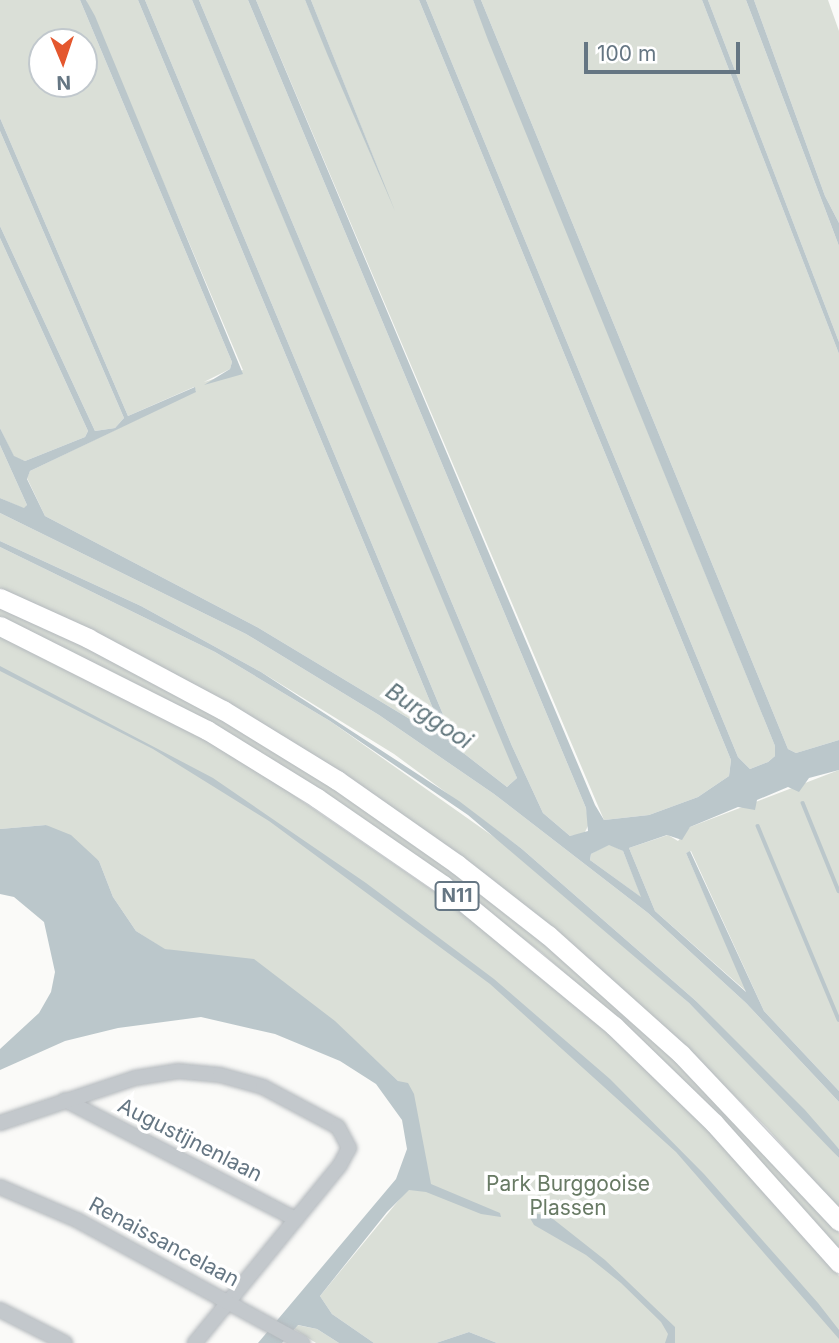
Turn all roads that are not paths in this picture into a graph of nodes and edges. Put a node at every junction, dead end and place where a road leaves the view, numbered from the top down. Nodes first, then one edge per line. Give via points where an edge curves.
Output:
1 (0, 598) edge
2 (0, 626) edge
3 (65, 1100) junction
4 (0, 1123) edge
5 (0, 1187) edge
6 (296, 1219) junction
7 (839, 1221) edge
8 (839, 1263) edge
9 (229, 1299) junction
10 (0, 1311) edge
11 (300, 1341) edge
12 (65, 1343) edge
13 (195, 1343) edge

1 - 7 highway, N11 via 88,638 223,710 337,779 457,864 548,935 664,1038
2 - 8 highway, N11 via 207,730 443,885 614,1026 714,1123
3 - 4 street, Augustijnenlaan
3 - 6 street, Augustijnenlaan
3 - 6 street, Augustijnenlaan via 135,1078 178,1071 220,1075 263,1087 338,1127 348,1138 349,1148 340,1165
5 - 9 street, Renaissancelaan via 77,1220
6 - 9 street, Augustijnenlaan
9 - 11 street, Renaissancelaan
9 - 13 street, Augustijnenlaan
10 - 12 street

